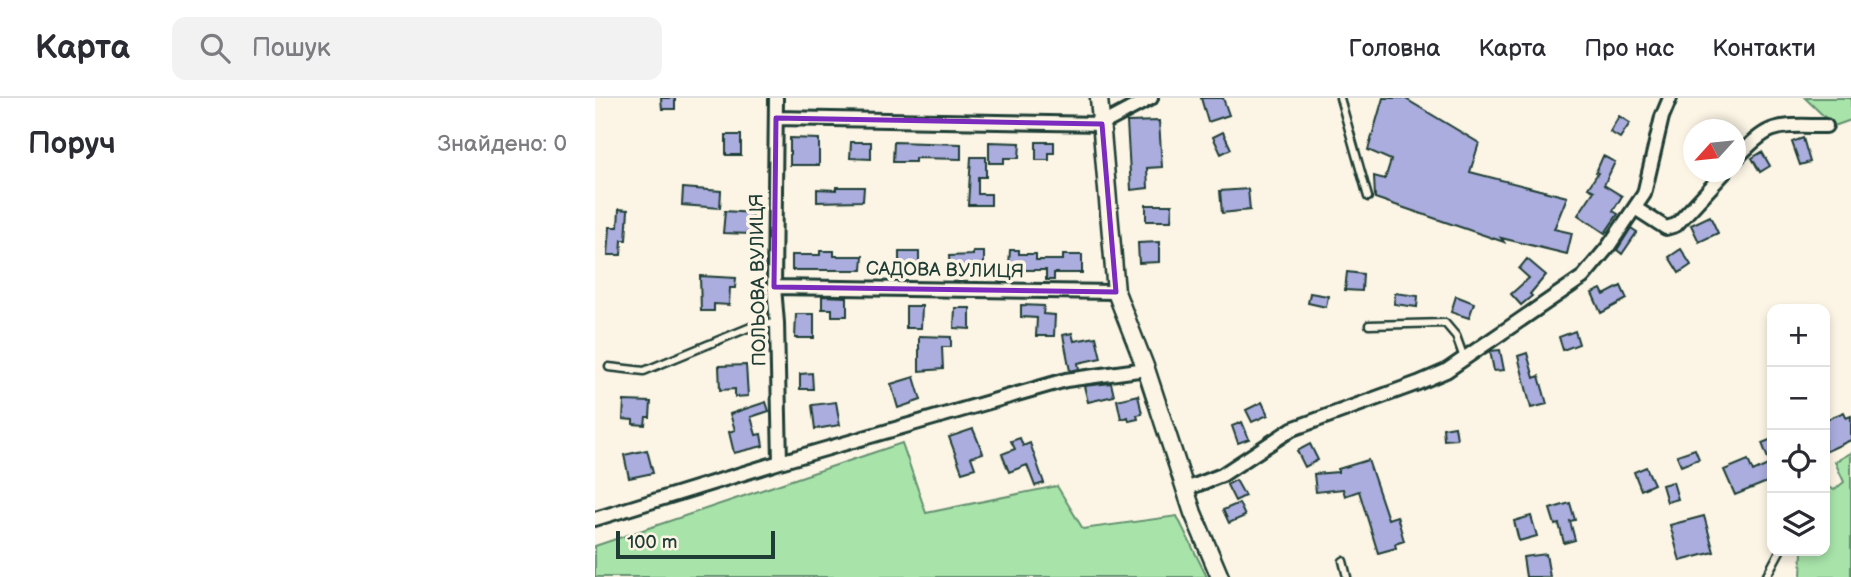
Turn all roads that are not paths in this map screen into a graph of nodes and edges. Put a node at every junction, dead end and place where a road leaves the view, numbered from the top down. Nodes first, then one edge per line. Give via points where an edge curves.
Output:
1 (776, 98) edge
2 (1099, 98) edge
3 (1151, 98) edge
4 (1340, 98) edge
5 (1670, 98) edge
6 (776, 118) junction
7 (1102, 124) junction
8 (1826, 126) dead end
9 (1746, 148) edge
10 (1716, 182) edge
11 (1368, 197) dead end
12 (1635, 208) junction
13 (773, 287) junction
14 (1116, 292) junction
15 (777, 323) junction
16 (1369, 325) dead end
17 (1464, 358) junction
18 (609, 367) dead end
19 (1146, 369) junction
20 (780, 462) junction
21 (1186, 489) junction
22 (595, 519) edge
23 (1777, 556) edge
24 (1343, 561) dead end
25 (1220, 577) edge
26 (1347, 577) edge
27 (1766, 577) edge

1 - 6 street, ПОЛЬОВА ВУЛИЦЯ
2 - 7 street
3 - 7 street
4 - 11 lane
5 - 12 street via 1644,194
6 - 7 street
6 - 13 street, ПОЛЬОВА ВУЛИЦЯ
7 - 14 street
8 - 9 street via 1776,126
10 - 12 street via 1676,225 1666,228
12 - 17 street via 1583,277
13 - 14 street, САДОВА ВУЛИЦЯ
13 - 15 street, ПОЛЬОВА ВУЛИЦЯ
14 - 19 street
15 - 18 lane via 753,326 644,371
15 - 20 street, ПОЛЬОВА ВУЛИЦЯ
16 - 17 lane via 1445,323
17 - 21 street via 1418,383 1292,429 1222,475
19 - 20 street via 1066,380
19 - 21 street
20 - 22 street
21 - 25 street
23 - 27 lane
24 - 26 lane

